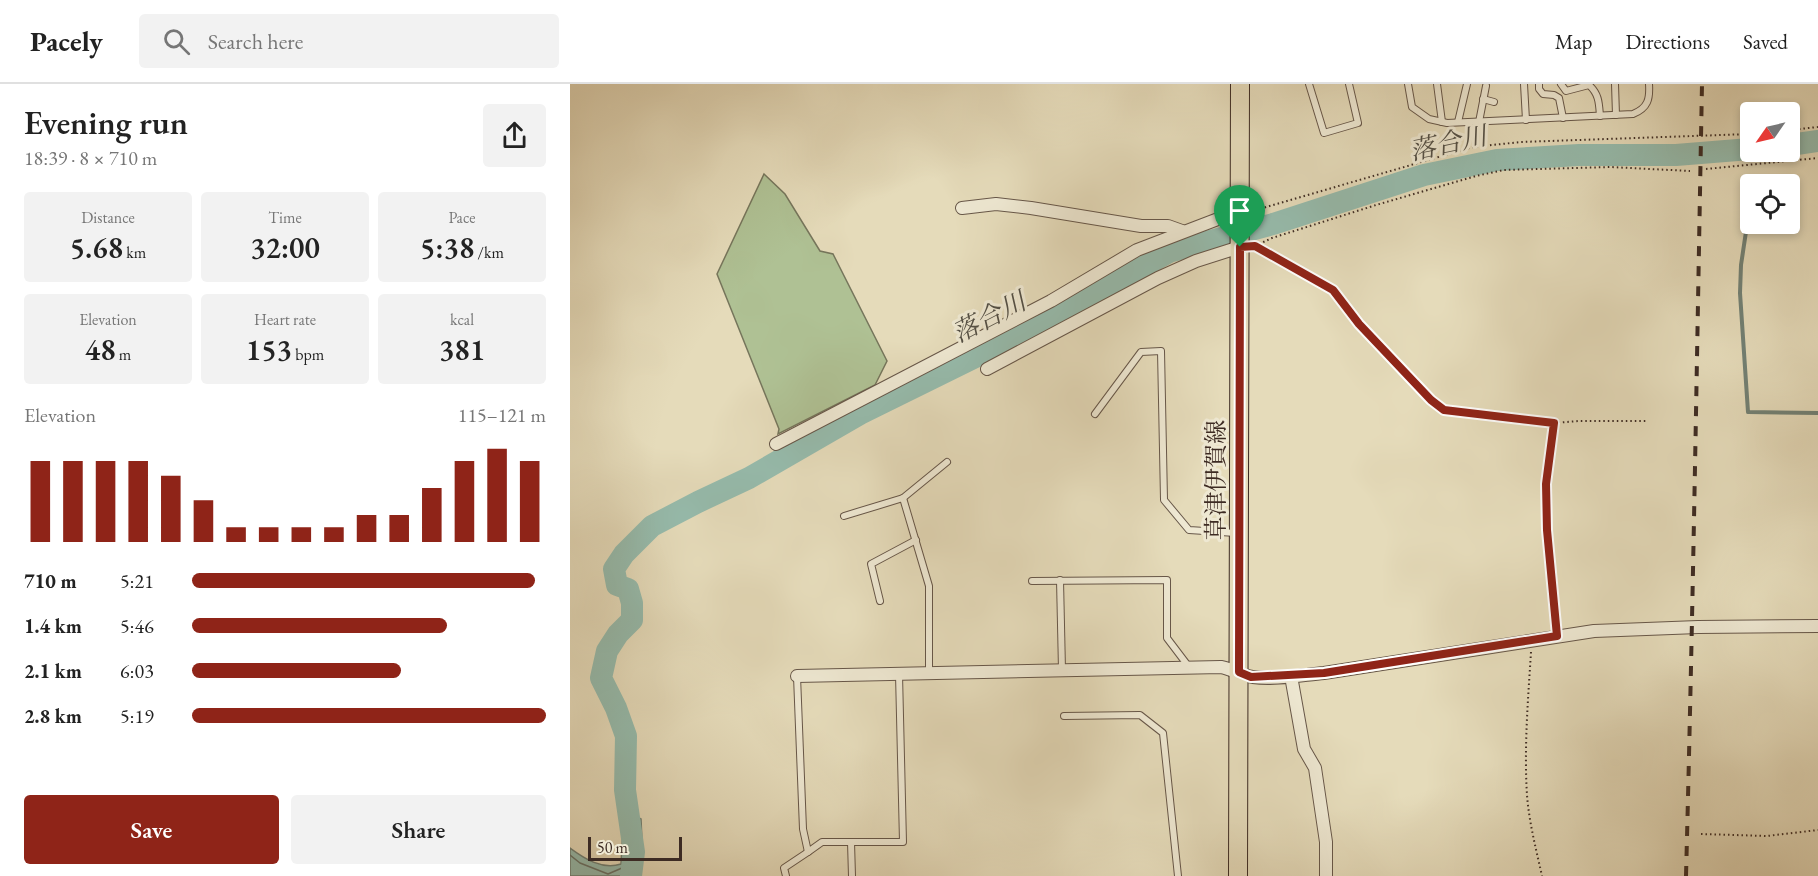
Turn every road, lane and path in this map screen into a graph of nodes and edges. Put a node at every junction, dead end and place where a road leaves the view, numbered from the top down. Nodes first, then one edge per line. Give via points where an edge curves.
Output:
1 (1240, 84) edge
2 (1309, 84) edge
3 (1349, 84) edge
4 (1408, 84) edge
5 (1437, 84) edge
6 (1524, 84) edge
7 (1539, 84) edge
8 (1561, 84) edge
9 (1615, 84) edge
10 (1649, 84) edge
11 (1465, 85) edge
12 (1486, 86) dead end
13 (1483, 99) junction
14 (1494, 102) dead end
15 (1616, 115) junction
16 (1600, 116) junction
17 (1563, 118) junction
18 (1526, 120) junction
19 (1442, 122) junction
20 (1479, 122) junction
21 (1458, 123) junction
22 (1818, 127) edge
23 (1800, 129) edge
24 (1740, 134) edge
25 (1818, 158) edge
26 (1706, 169) dead end
27 (1690, 171) dead end
28 (962, 208) dead end
29 (1240, 217) junction
30 (1182, 231) junction
31 (1245, 245) junction
32 (987, 369) dead end
33 (1095, 414) dead end
34 (1648, 421) dead end
35 (1554, 423) junction
36 (776, 444) dead end
37 (947, 462) dead end
38 (903, 498) junction
39 (844, 516) dead end
40 (1240, 533) junction
41 (916, 540) junction
42 (1060, 580) junction
43 (1032, 581) dead end
44 (880, 601) dead end
45 (1818, 626) edge
46 (1557, 636) junction
47 (1531, 640) junction
48 (1190, 668) junction
49 (1062, 671) junction
50 (1239, 672) junction
51 (929, 673) junction
52 (899, 674) junction
53 (797, 676) joint
54 (1291, 676) junction
55 (1064, 716) dead end
56 (1818, 830) edge
57 (1701, 834) dead end
58 (851, 842) junction
59 (808, 852) junction
60 (786, 876) edge
61 (852, 876) edge
62 (1178, 876) edge
63 (1238, 876) edge
64 (1326, 876) edge
65 (1542, 876) edge

1 - 29 main road, 草津伊賀線
2 - 3 lane via 1324,133 1358,123
4 - 19 lane via 1412,106 1429,119
5 - 19 lane
6 - 18 lane
7 - 17 lane via 1543,94 1559,98
8 - 16 lane via 1566,91 1589,85 1596,90
9 - 15 lane
10 - 15 lane via 1650,97 1642,111
11 - 21 lane
12 - 13 lane
13 - 14 lane
13 - 20 lane
15 - 16 lane
16 - 17 lane
17 - 18 lane
18 - 20 lane
19 - 21 lane
20 - 21 lane
22 - 23 path
24 - 29 path via 1473,147
25 - 26 path
27 - 31 path via 1610,167 1504,170
28 - 30 street via 996,204
29 - 30 street via 1231,214
29 - 31 main road, 草津伊賀線
30 - 36 street via 1137,250 1051,301
31 - 32 street via 1158,278
31 - 35 path via 1333,290 1367,332 1444,410
31 - 40 main road, 草津伊賀線
33 - 40 lane via 1141,352 1161,351 1164,500 1189,530
34 - 35 path
35 - 46 path via 1546,484
37 - 38 lane
38 - 39 lane
38 - 41 lane
40 - 50 main road, 草津伊賀線
41 - 44 lane via 872,564
41 - 51 lane via 929,586
42 - 43 lane
42 - 48 lane via 1167,580 1167,638
42 - 49 lane
45 - 46 street via 1639,629
46 - 47 street
47 - 54 street
47 - 65 path via 1527,795
48 - 49 street
48 - 50 street via 1221,667
49 - 51 street
50 - 54 street via 1251,677
50 - 63 main road, 草津伊賀線
51 - 52 street
52 - 53 street
52 - 58 lane via 903,842
53 - 59 lane via 803,829
54 - 64 street via 1304,749 1315,768 1326,842
55 - 62 lane via 1140,715 1163,733
56 - 57 path via 1767,836
58 - 59 lane via 822,842
58 - 61 lane
59 - 60 lane via 784,868

